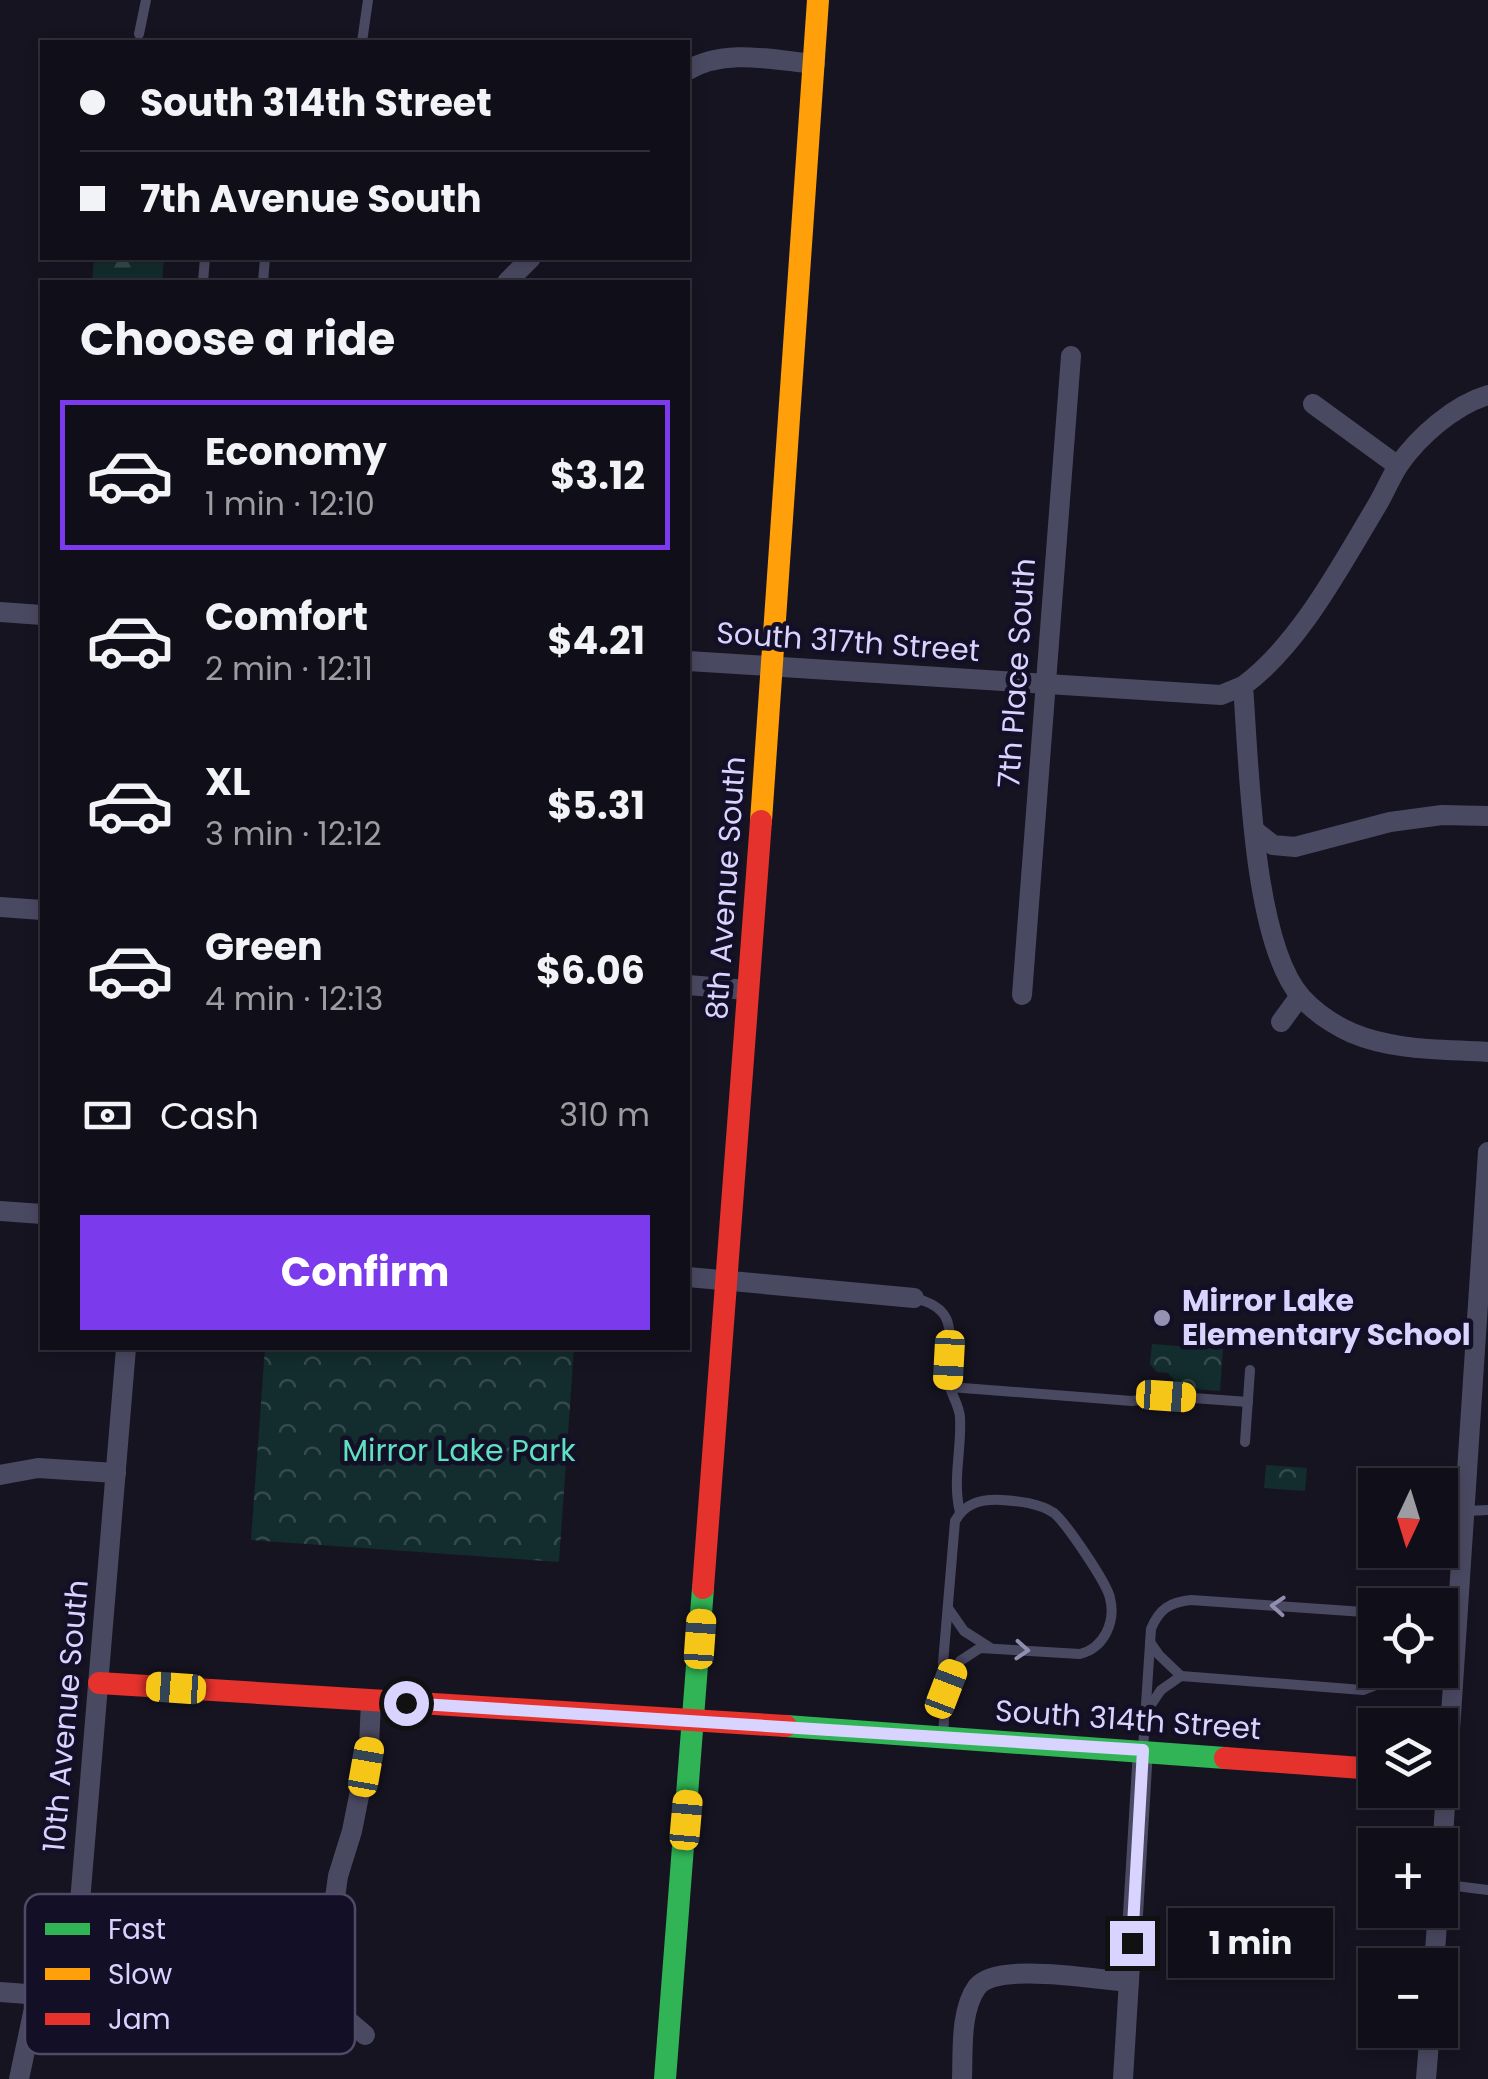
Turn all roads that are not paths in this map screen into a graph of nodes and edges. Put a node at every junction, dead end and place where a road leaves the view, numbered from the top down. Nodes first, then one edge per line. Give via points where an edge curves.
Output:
1 (146, 0) edge
2 (368, 0) edge
3 (818, 0) edge
4 (139, 34) dead end
5 (362, 40) edge
6 (815, 64) junction
7 (690, 69) edge
8 (529, 260) edge
9 (509, 280) edge
10 (1071, 356) dead end
11 (1484, 396) edge
12 (1313, 404) dead end
13 (1398, 466) junction
14 (0, 612) edge
15 (40, 615) edge
16 (690, 661) edge
17 (773, 668) junction
18 (1047, 685) junction
19 (1243, 686) junction
20 (1488, 816) edge
21 (1255, 831) junction
22 (0, 907) edge
23 (40, 910) edge
24 (690, 985) edge
25 (747, 990) junction
26 (1022, 994) dead end
27 (1300, 996) junction
28 (1281, 1022) dead end
29 (1488, 1052) edge
30 (1488, 1152) edge
31 (0, 1210) edge
32 (40, 1214) edge
33 (1485, 1230) edge
34 (690, 1278) edge
35 (728, 1280) junction
36 (914, 1298) joint
37 (126, 1350) edge
38 (1250, 1370) dead end
39 (950, 1387) junction
40 (1248, 1402) junction
41 (1245, 1442) dead end
42 (116, 1473) junction
43 (0, 1475) edge
44 (1488, 1510) edge
45 (1466, 1511) junction
46 (960, 1512) junction
47 (948, 1608) junction
48 (1358, 1612) edge
49 (1150, 1641) junction
50 (991, 1648) junction
51 (1182, 1676) junction
52 (99, 1683) junction
53 (1368, 1688) edge
54 (946, 1689) junction
55 (371, 1701) junction
56 (1454, 1708) edge
57 (1146, 1713) junction
58 (693, 1719) junction
59 (943, 1736) junction
60 (1143, 1750) junction
61 (1358, 1768) edge
62 (1458, 1886) edge
63 (1488, 1890) edge
64 (81, 1894) edge
65 (336, 1894) edge
66 (1130, 1982) junction
67 (0, 1992) edge
68 (25, 1994) edge
69 (355, 2026) edge
70 (365, 2035) dead end
71 (25, 2043) edge
72 (1429, 2048) edge
73 (19, 2079) edge
74 (666, 2079) edge
75 (962, 2079) edge
76 (1123, 2079) edge
77 (1426, 2079) edge

1 - 4 lane
2 - 5 lane
3 - 6 street, 8th Avenue South
6 - 7 street via 728,56
6 - 17 street, 8th Avenue South
8 - 9 street
10 - 18 street, 7th Place South
11 - 13 street via 1424,436
12 - 13 street
13 - 19 street via 1287,647
14 - 15 street
16 - 17 street, South 317th Street
17 - 18 street, South 317th Street
17 - 25 street, 8th Avenue South
18 - 19 street, South 317th Street via 1221,696
18 - 26 street, 7th Place South
19 - 21 street
20 - 21 street via 1390,822 1295,848 1268,843
21 - 27 street via 1274,942
22 - 23 street
24 - 25 street
25 - 35 street, 8th Avenue South
27 - 28 street
27 - 29 street via 1329,1021 1371,1040
30 - 33 street
31 - 32 street
33 - 45 street
34 - 35 street
35 - 36 street
35 - 58 street, 8th Avenue South
36 - 39 lane via 946,1316
37 - 42 street, 10th Avenue South
38 - 40 lane
39 - 40 lane
39 - 46 lane via 960,1417
40 - 41 lane
42 - 43 street via 38,1468
42 - 52 street, 10th Avenue South
44 - 45 lane
45 - 56 street
46 - 47 lane
50 -> 46 lane via 1093,1651 1106,1633 1110,1598 1052,1512 996,1500
47 - 50 lane via 964,1631
47 - 54 lane
48 -> 49 lane via 1176,1602 1156,1616
49 - 51 lane
49 - 57 lane
50 - 54 lane via 960,1661
51 - 53 lane
51 - 57 lane via 1160,1690
52 - 55 street, South 314th Street
52 - 64 street, 10th Avenue South
54 - 59 lane
55 - 58 street, South 314th Street
55 - 65 street via 362,1788
57 - 60 lane
58 - 59 street, South 314th Street
58 - 74 street, 8th Avenue South
59 - 60 street, South 314th Street
60 - 61 street, South 314th Street
60 - 66 street
62 - 63 lane
66 - 75 street via 1015,1973 984,1980 969,2006
66 - 76 street
67 - 68 street
69 - 70 street
71 - 73 street, 10th Avenue South
72 - 77 street

